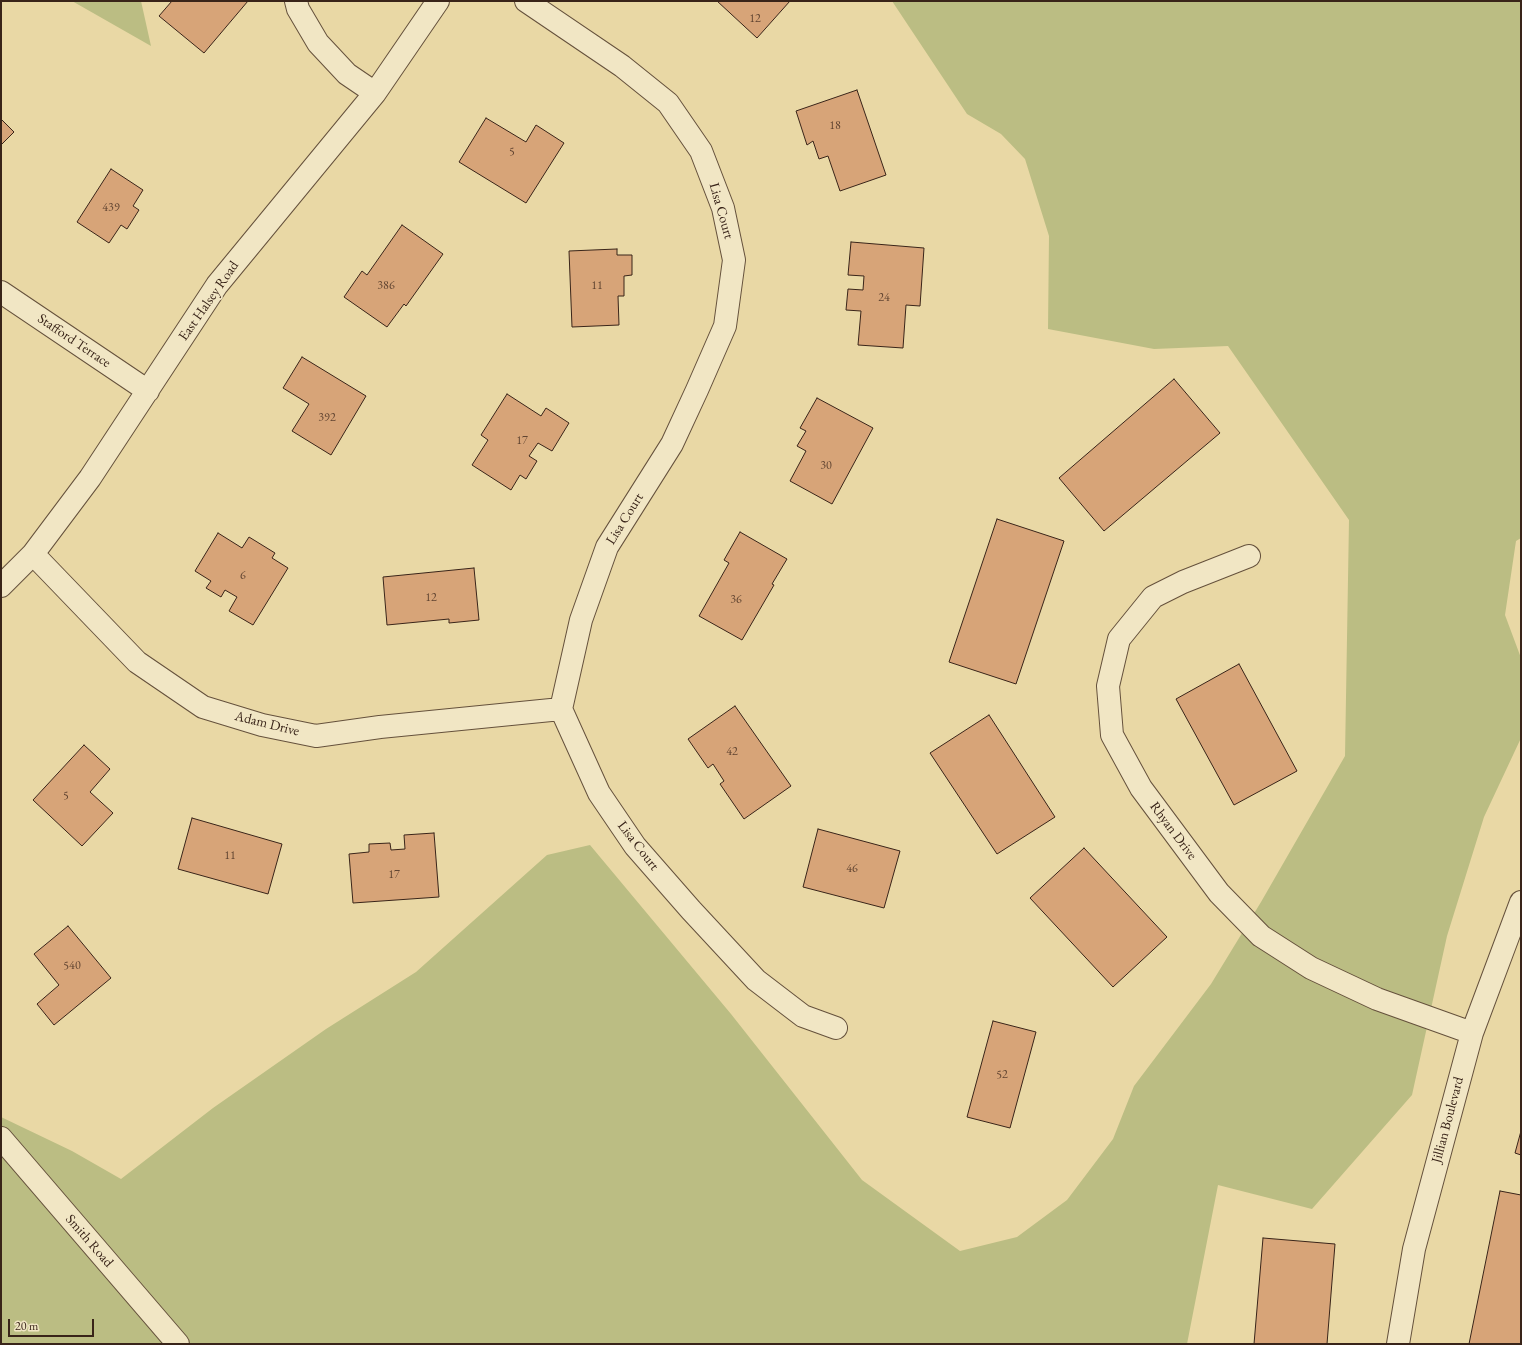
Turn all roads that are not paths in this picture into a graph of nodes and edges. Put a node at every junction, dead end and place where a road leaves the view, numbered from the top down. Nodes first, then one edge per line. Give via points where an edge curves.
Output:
1 (296, 1) edge
2 (438, 1) edge
3 (526, 1) edge
4 (375, 93) junction
5 (1, 292) edge
6 (148, 391) junction
7 (33, 554) junction
8 (1249, 556) dead end
9 (1, 586) edge
10 (561, 709) junction
11 (1521, 902) edge
12 (836, 1028) dead end
13 (1472, 1032) junction
14 (1, 1138) edge
15 (178, 1344) edge
16 (1398, 1344) edge

1 - 4 street via 318,43 347,74
2 - 4 street, East Halsey Road
3 - 10 street, Lisa Court via 622,66 668,103 702,151 723,208 734,260 725,326 672,444 608,547 580,620
4 - 6 street, East Halsey Road via 217,285
5 - 6 street, Stafford Terrace
6 - 7 street, East Halsey Road via 90,478
7 - 9 street, East Halsey Road
7 - 10 street, Adam Drive via 137,662 203,707 262,725 316,736
8 - 13 street, Rhyan Drive via 1183,582 1153,597 1118,639 1108,686 1112,735 1141,788 1219,893 1261,936 1311,968 1370,996
10 - 12 street, Lisa Court via 599,793 635,846 756,980 803,1016
11 - 13 street, Jillian Boulevard
13 - 16 street, Jillian Boulevard via 1414,1249
14 - 15 street, Smith Road

